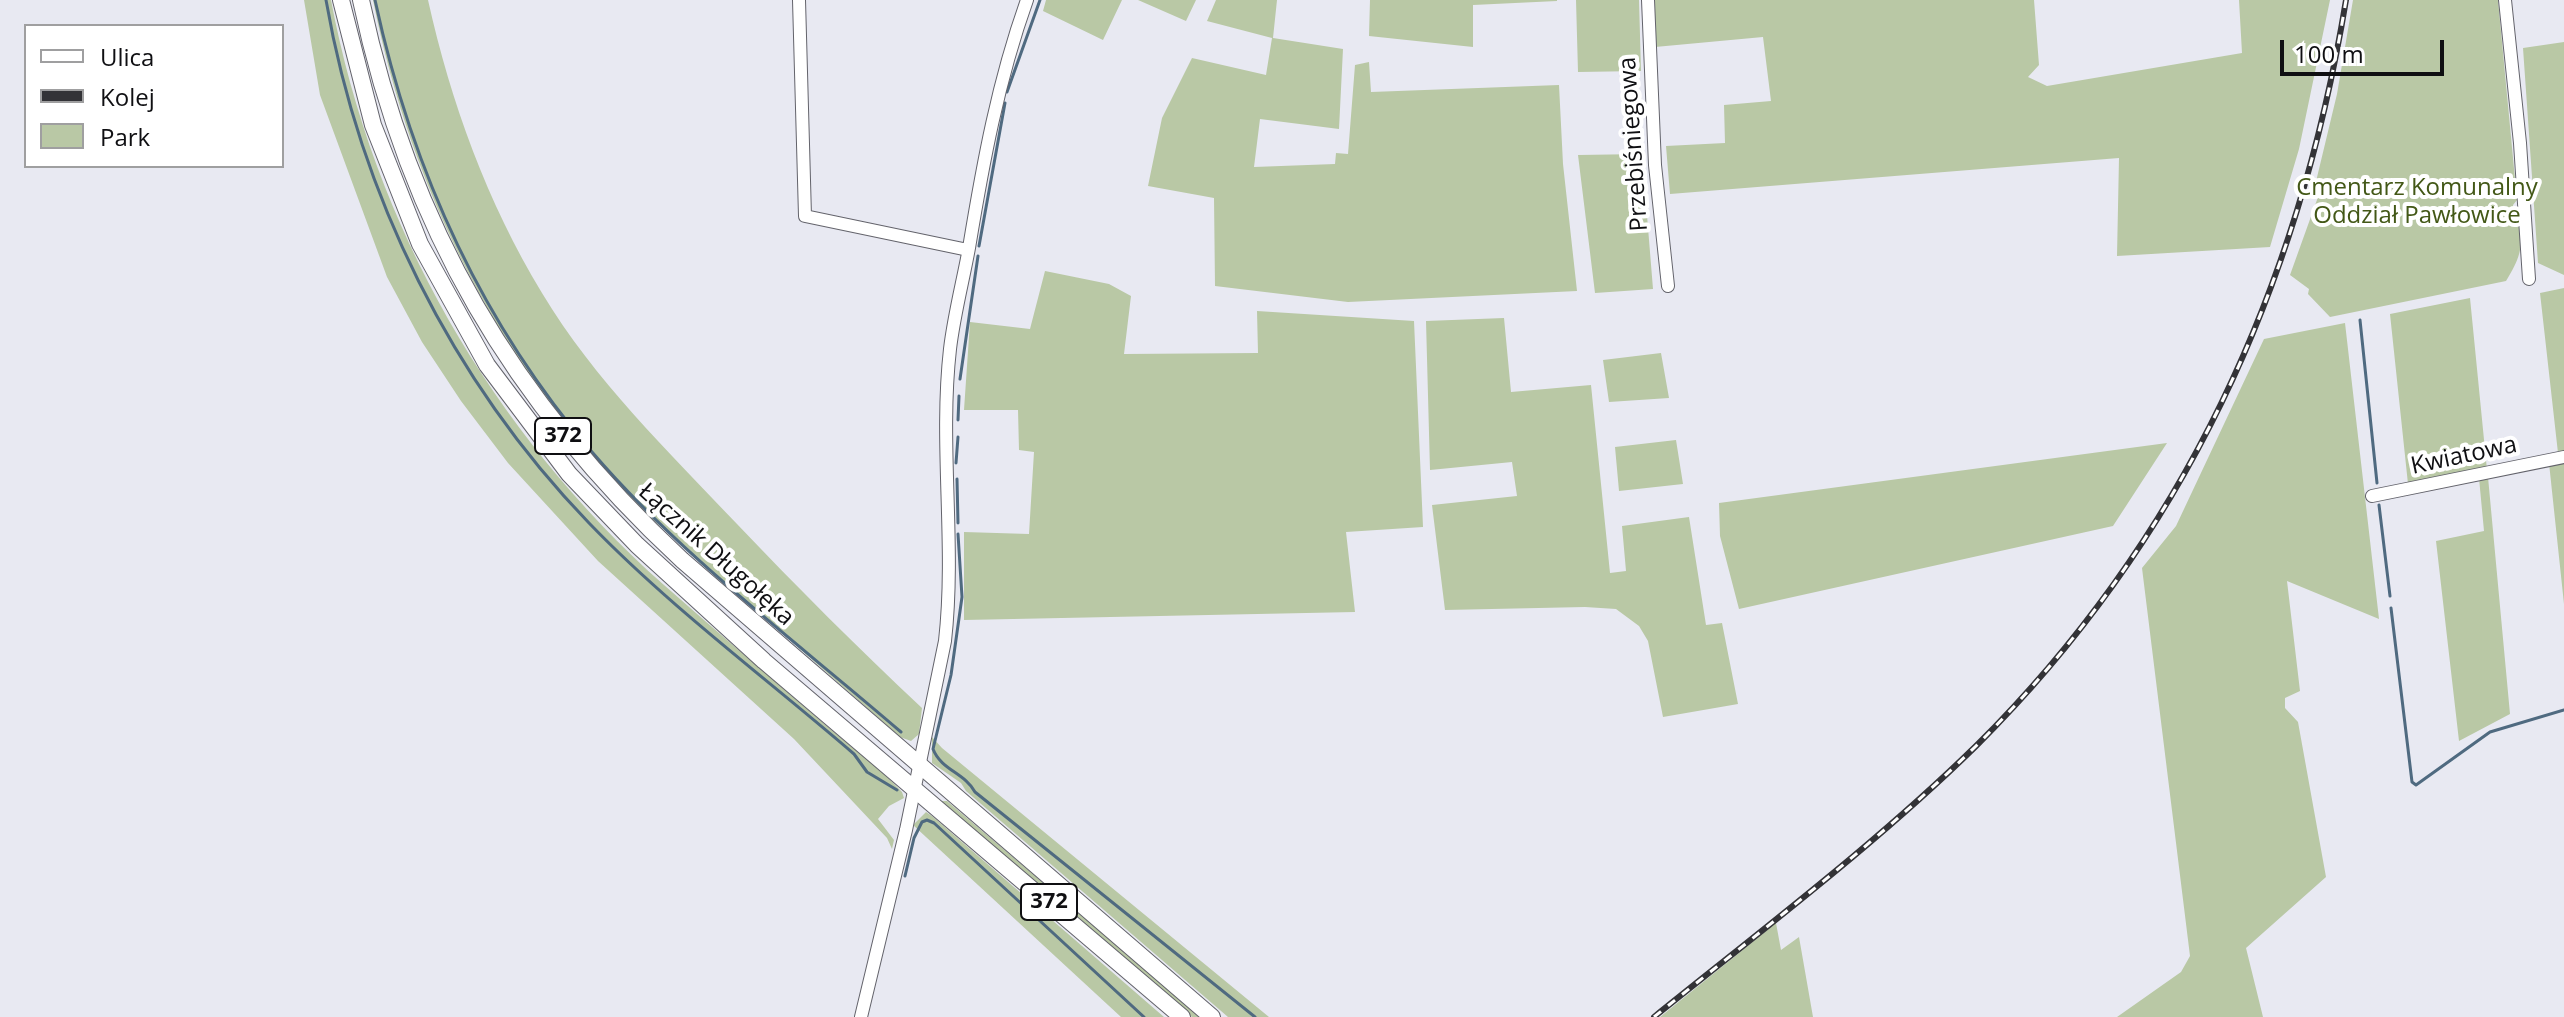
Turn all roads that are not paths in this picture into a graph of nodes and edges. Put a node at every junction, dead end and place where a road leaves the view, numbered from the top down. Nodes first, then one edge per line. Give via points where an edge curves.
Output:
1 (341, 0) edge
2 (361, 0) edge
3 (799, 0) edge
4 (1027, 0) edge
5 (1648, 0) edge
6 (2505, 0) edge
7 (968, 250) junction
8 (2529, 279) dead end
9 (1668, 286) dead end
10 (2564, 457) edge
11 (2372, 496) dead end
12 (919, 763) junction
13 (915, 788) junction
14 (861, 1017) edge
15 (1182, 1017) edge
16 (1212, 1017) edge

1 - 13 main road, Łącznik Długołęka / 372 via 373,125 409,221 458,317 521,414 637,545
2 - 12 main road, Łącznik Długołęka / 372 via 392,120 427,214 468,296 534,399 586,464 652,532
3 - 7 street via 805,216
4 - 7 street via 1005,62
5 - 9 street, Przebiśniegowa via 1653,138
6 - 8 street
7 - 12 street via 950,350 949,612
10 - 11 street, Kwiatowa
12 - 13 street
12 - 16 main road, Łącznik Długołęka / 372
13 - 14 street
13 - 15 main road, Łącznik Długołęka / 372

